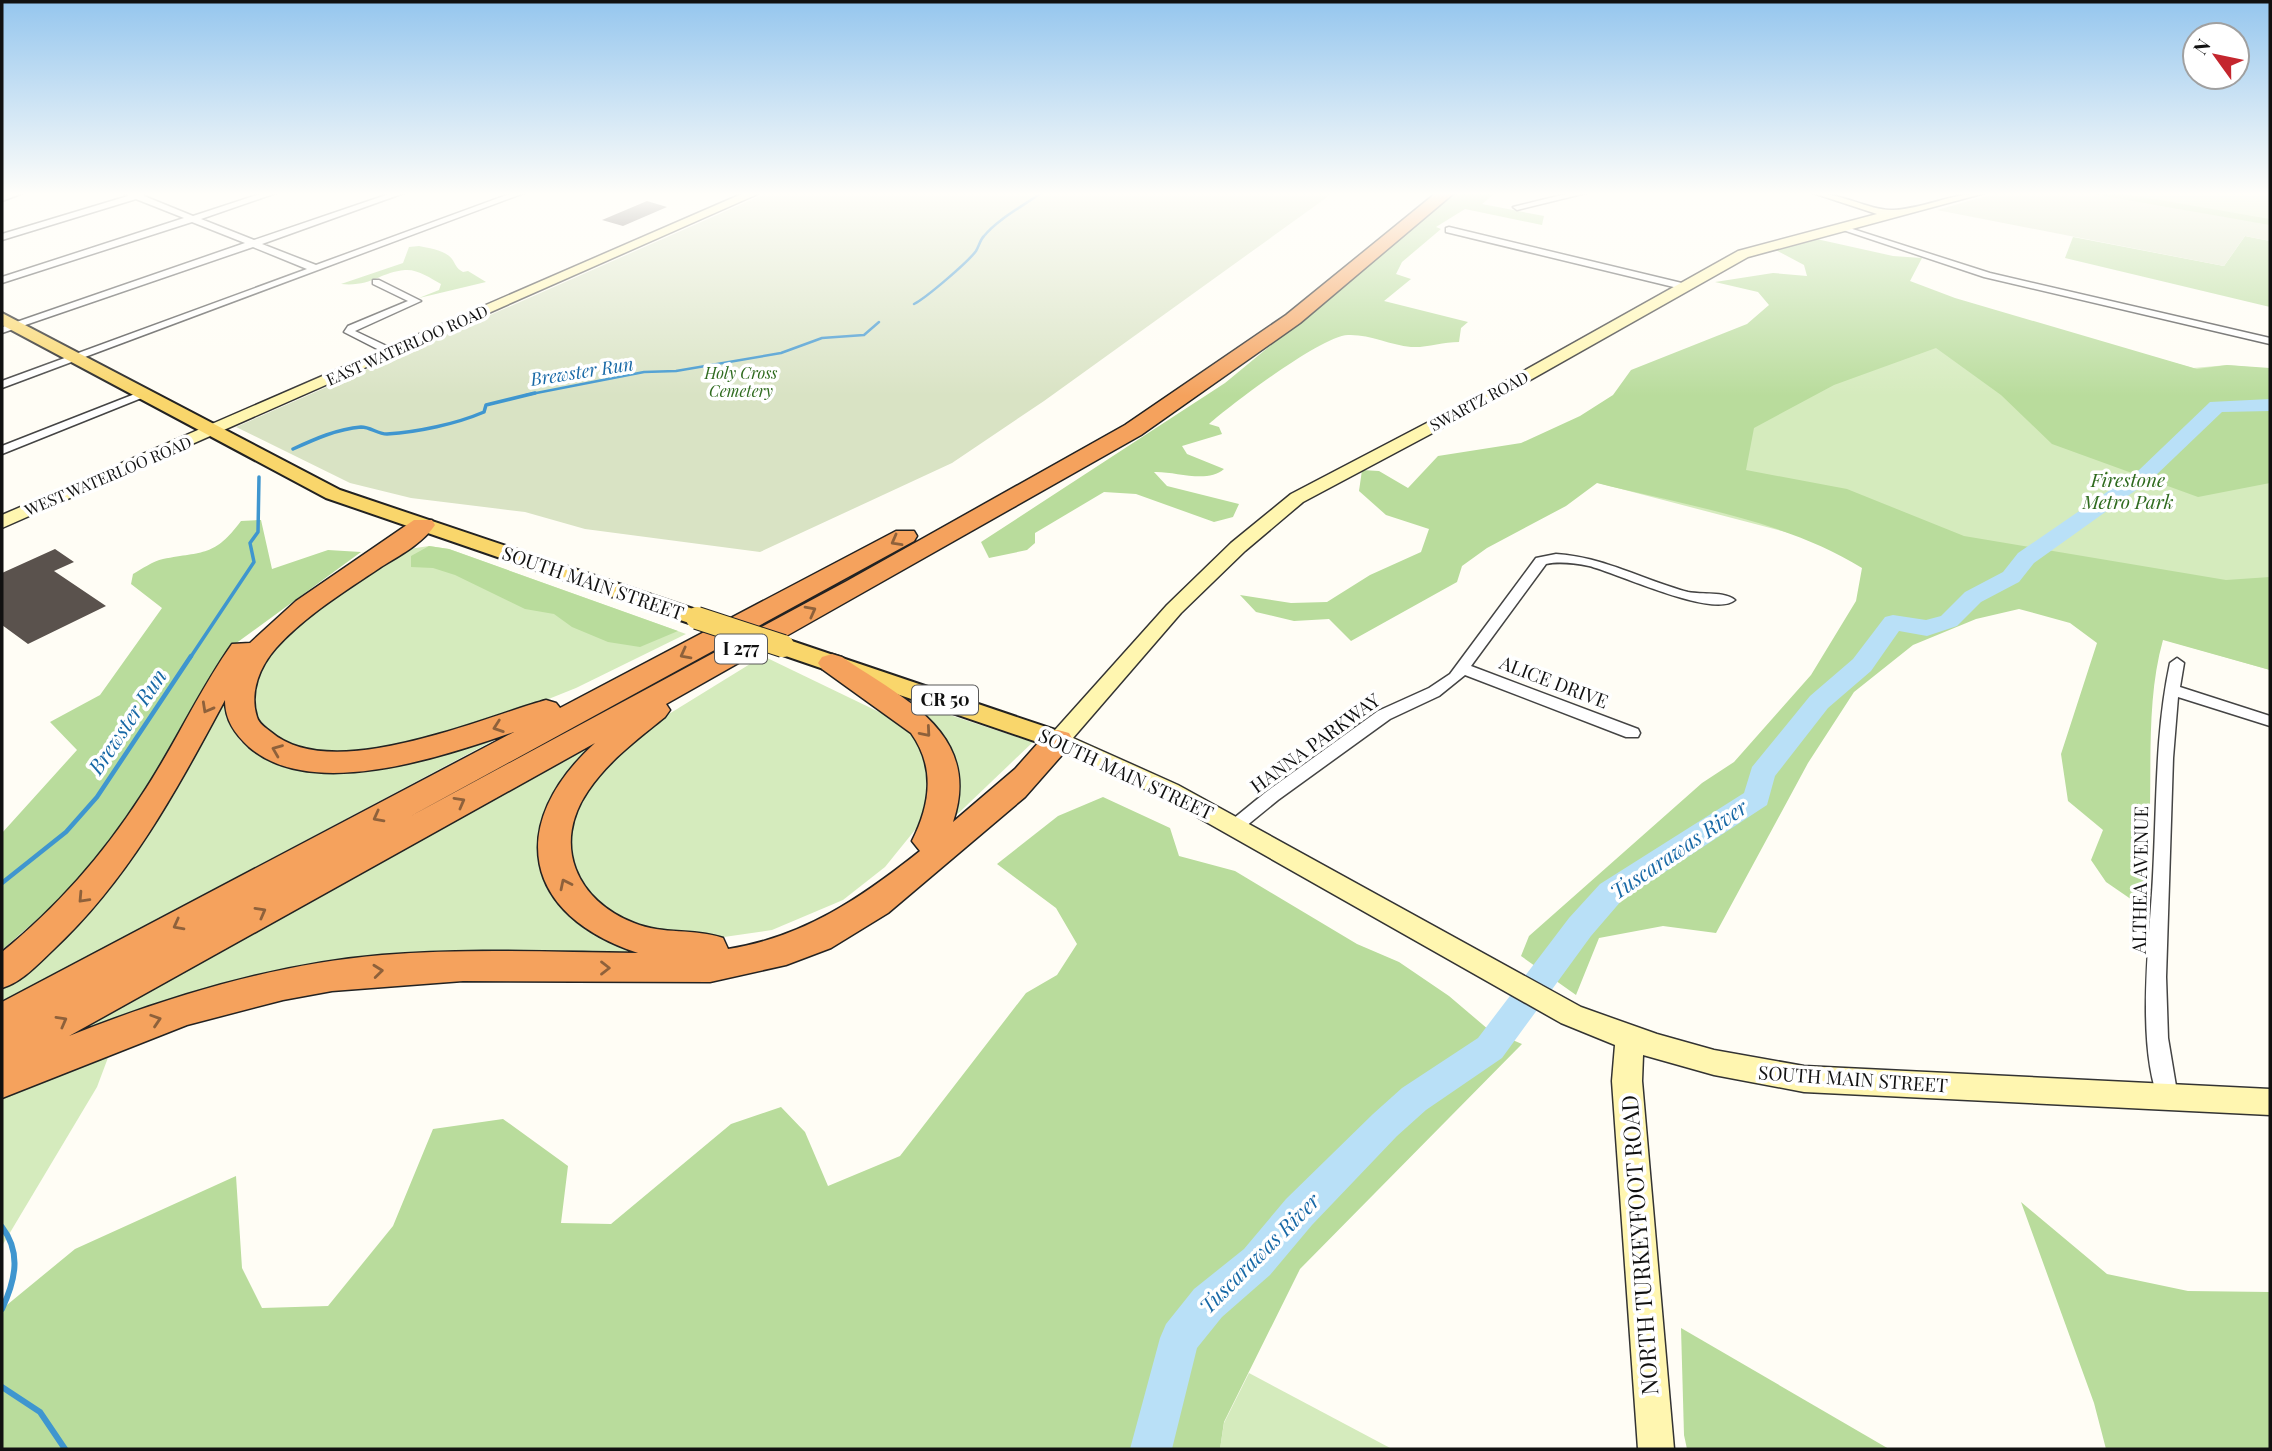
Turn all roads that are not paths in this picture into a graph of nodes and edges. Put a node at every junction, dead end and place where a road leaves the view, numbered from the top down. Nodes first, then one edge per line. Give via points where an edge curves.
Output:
1 (61, 261) edge
2 (199, 261) edge
3 (296, 261) edge
4 (339, 261) edge
5 (599, 261) edge
6 (1336, 261) edge
7 (1364, 261) edge
8 (1577, 261) edge
9 (1731, 261) edge
10 (1944, 261) edge
11 (316, 269) junction
12 (2, 280) edge
13 (376, 282) dead end
14 (1686, 287) junction
15 (6, 324) edge
16 (2270, 341) edge
17 (391, 352) junction
18 (76, 358) junction
19 (2, 385) edge
20 (145, 393) junction
21 (214, 430) junction
22 (2, 450) edge
23 (2, 522) edge
24 (423, 525) junction
25 (1728, 600) dead end
26 (832, 663) junction
27 (2177, 663) dead end
28 (713, 664) junction
29 (1462, 668) junction
30 (654, 670) junction
31 (2171, 689) junction
32 (2270, 721) edge
33 (1632, 733) dead end
34 (1058, 740) junction
35 (1234, 827) junction
36 (928, 841) junction
37 (2, 973) edge
38 (1571, 1015) joint
39 (2, 1020) edge
40 (1630, 1041) junction
41 (2, 1054) edge
42 (2, 1081) edge
43 (2168, 1098) junction
44 (2270, 1102) edge
45 (1656, 1449) edge

1 - 12 street
2 - 15 street
3 - 11 street
4 - 11 street
5 - 17 street, EAST WATERLOO ROAD
6 -> 30 highway, I 277 via 1252,328 1112,421
28 -> 7 highway, I 277 via 1133,430 1293,320
8 - 14 street
9 - 14 street, SWARTZ ROAD
10 - 16 street via 1987,275
11 - 18 street
13 - 17 street via 416,301 349,332
14 - 34 street, SWARTZ ROAD via 1297,498 1174,608
15 - 18 main road, SOUTH MAIN STREET
17 - 21 street, EAST WATERLOO ROAD
18 - 19 street
18 - 20 main road, SOUTH MAIN STREET
20 - 21 main road, SOUTH MAIN STREET
20 - 22 street
21 - 23 street, WEST WATERLOO ROAD
21 - 24 main road, SOUTH MAIN STREET via 333,494
24 - 26 main road, SOUTH MAIN STREET / CR 50, bridge
30 -> 24 highway via 457,741 381,758 350,762 305,759 257,739 243,721 239,696 249,664 261,648 289,621
24 -> 37 highway via 293,603 252,637 114,863 71,911
25 - 29 street, HANNA PARKWAY via 1682,594 1577,559 1549,558 1537,565
26 - 34 main road, SOUTH MAIN STREET / CR 50
26 -> 36 highway via 932,737 945,786
27 - 31 street, ALTHEA AVENUE
36 -> 28 highway via 850,905 797,931 751,943 700,949 668,947 623,936 593,920 572,898 558,867 555,832 567,800 591,765
41 -> 28 highway, I 277
29 - 33 street, ALICE DRIVE
29 - 35 street, HANNA PARKWAY via 1434,692 1384,715
30 -> 39 highway, I 277
31 - 32 street
31 - 43 street, ALTHEA AVENUE via 2163,771 2158,1030
34 - 35 street, SOUTH MAIN STREET via 1170,791
34 - 36 highway via 1024,761
42 -> 34 highway via 156,1020 315,978 421,967 710,967 792,950 842,928 894,893 1022,781
35 - 38 street, SOUTH MAIN STREET
38 - 40 street, SOUTH MAIN STREET
40 - 43 street, SOUTH MAIN STREET via 1730,1068 1804,1079
40 - 45 street, NORTH TURKEYFOOT ROAD via 1628,1081
43 - 44 street, SOUTH MAIN STREET

